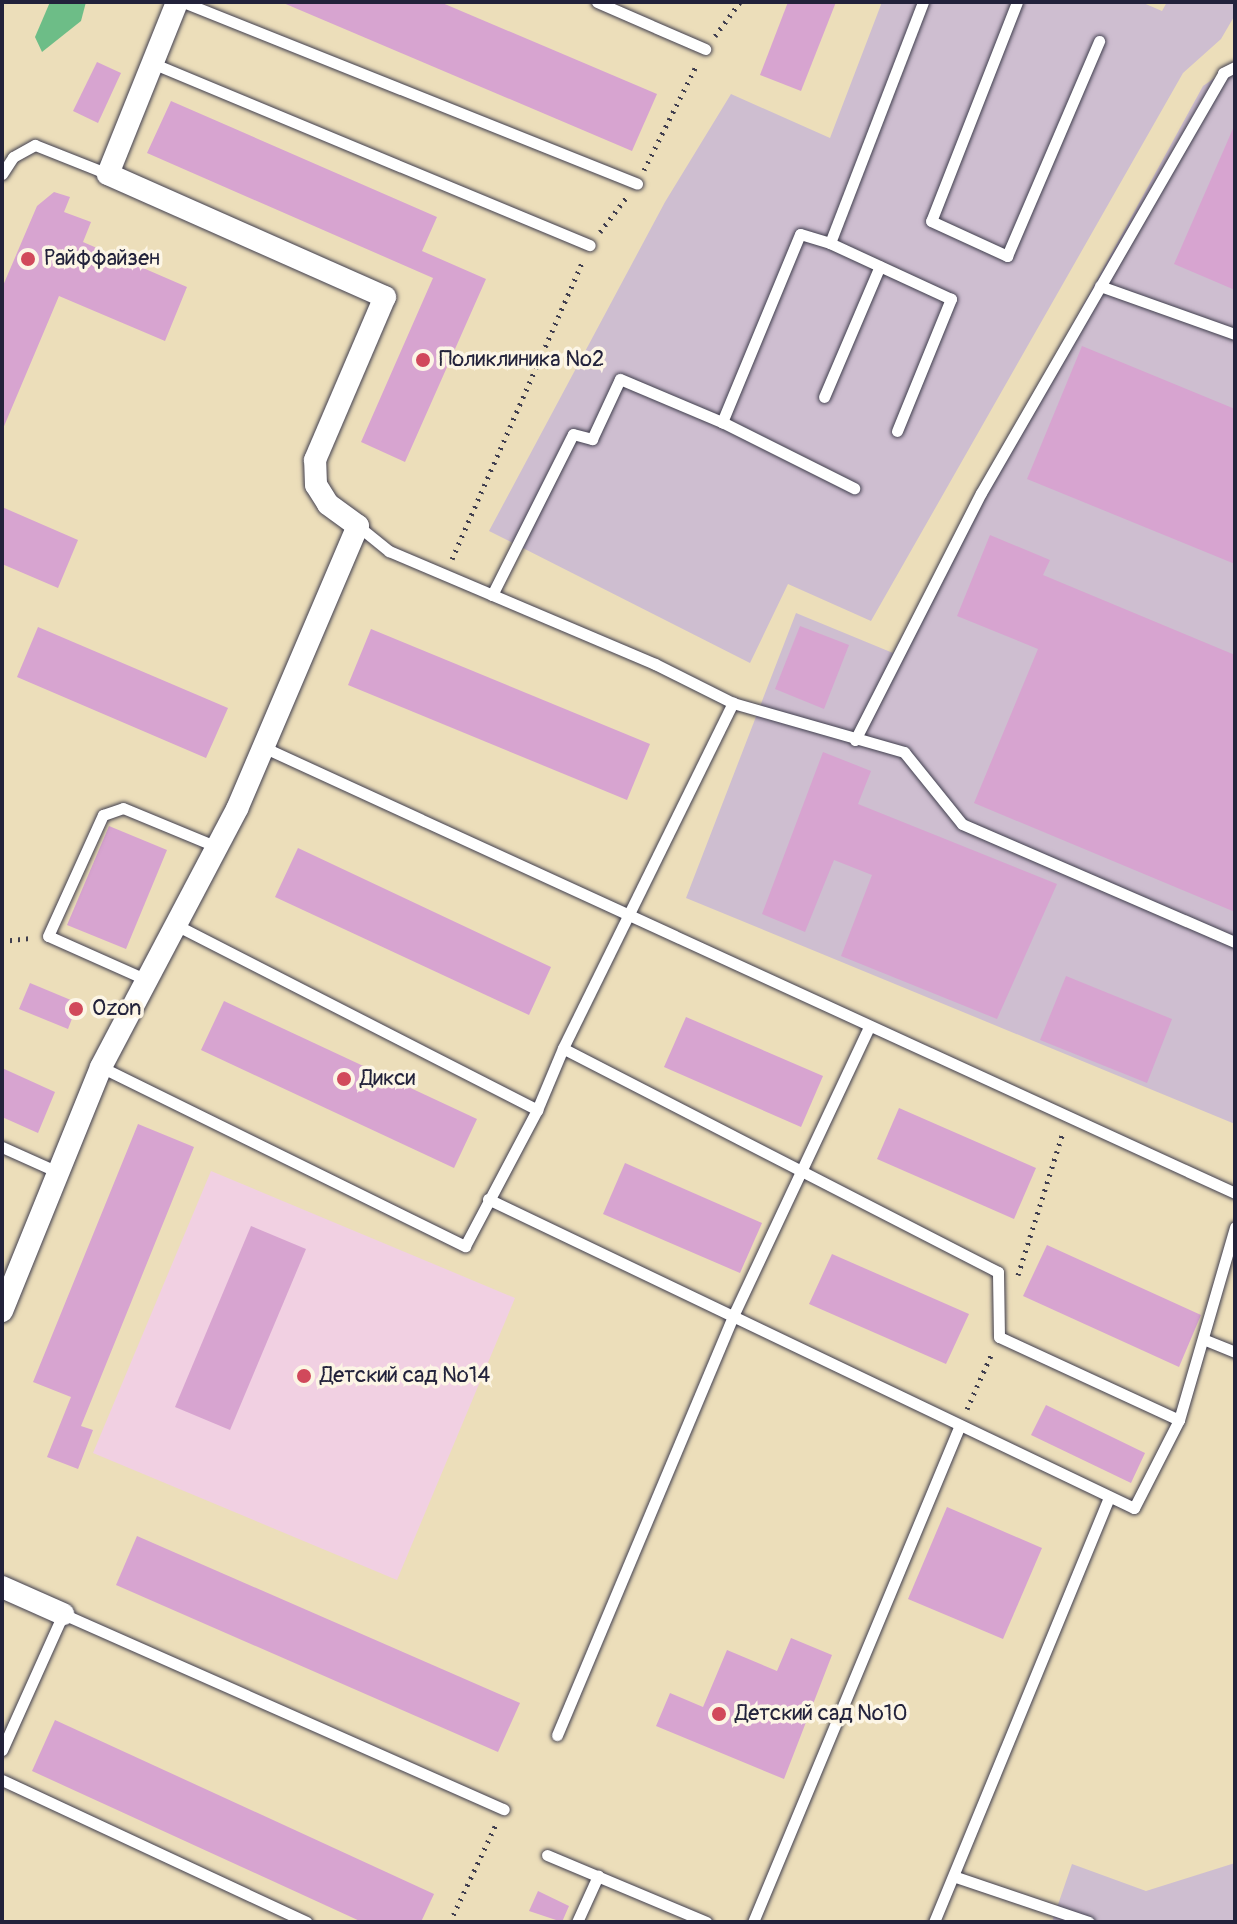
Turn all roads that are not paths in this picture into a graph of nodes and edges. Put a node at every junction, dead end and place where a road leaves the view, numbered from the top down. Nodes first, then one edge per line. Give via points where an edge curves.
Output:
1 (177, 2) edge
2 (183, 2) edge
3 (597, 2) edge
4 (923, 2) edge
5 (1017, 2) edge
6 (1099, 41) dead end
7 (705, 49) road end
8 (152, 63) junction
9 (1235, 67) edge
10 (2, 174) edge
11 (108, 174) junction
12 (637, 184) road end
13 (830, 243) junction
14 (590, 245) road end
15 (880, 266) junction
16 (1100, 286) junction
17 (1235, 334) edge
18 (824, 397) dead end
19 (722, 422) junction
20 (897, 431) dead end
21 (854, 488) dead end
22 (358, 526) junction
23 (492, 595) junction
24 (733, 703) junction
25 (855, 740) junction
26 (263, 747) junction
27 (217, 847) junction
28 (626, 918) junction
29 (176, 925) junction
30 (1235, 942) edge
31 (147, 980) junction
32 (869, 1027) junction
33 (563, 1048) junction
34 (101, 1067) junction
35 (537, 1110) junction
36 (2, 1147) edge
37 (802, 1171) junction
38 (58, 1172) junction
39 (1235, 1193) edge
40 (488, 1199) junction
41 (1235, 1227) edge
42 (2, 1311) edge
43 (733, 1316) junction
44 (1203, 1339) junction
45 (1235, 1352) edge
46 (1179, 1420) junction
47 (960, 1425) junction
48 (1109, 1497) junction
49 (2, 1587) edge
50 (63, 1614) junction
51 (557, 1735) dead end
52 (2, 1750) edge
53 (2, 1780) edge
54 (504, 1809) road end
55 (547, 1855) dead end
56 (598, 1876) junction
57 (956, 1877) junction
58 (306, 1922) edge
59 (577, 1922) edge
60 (706, 1922) edge
61 (753, 1922) edge
62 (934, 1922) edge
63 (1089, 1922) edge

1 - 8 street
2 - 12 lane
3 - 7 lane
4 - 13 lane
5 - 6 lane via 931,221 1007,256
8 - 11 street
8 - 14 lane
9 - 16 lane via 1223,73
10 - 11 lane via 13,157 35,145
11 - 22 street via 385,297 315,460 316,485 328,504
13 - 15 lane
13 - 19 lane via 800,234
15 - 18 lane
15 - 20 lane via 951,299
16 - 17 lane
16 - 25 lane via 981,493
19 - 21 lane
19 - 23 lane via 620,379 592,439 573,434
22 - 23 lane via 389,551
22 - 26 street
23 - 24 lane
24 - 25 lane
24 - 28 lane
25 - 30 lane via 904,752 962,824
26 - 27 street
26 - 28 lane
27 - 29 street
27 - 31 lane via 123,808 103,815 48,936
28 - 32 lane
28 - 33 lane
29 - 31 street
29 - 35 lane
31 - 34 street
32 - 37 lane
32 - 39 lane
33 - 35 lane
33 - 37 lane
34 - 38 street
34 - 40 lane via 465,1246
35 - 40 lane
36 - 38 lane
37 - 43 lane
37 - 46 lane via 998,1272 999,1337
38 - 42 street
40 - 43 lane
41 - 44 lane
43 - 47 lane
43 - 51 lane
44 - 45 lane
44 - 46 lane
46 - 48 lane via 1134,1508
47 - 48 lane
47 - 61 lane
48 - 57 lane
49 - 50 street
50 - 52 lane
50 - 54 lane
53 - 58 lane
55 - 56 lane
56 - 59 lane
56 - 60 lane
57 - 62 lane
57 - 63 lane

